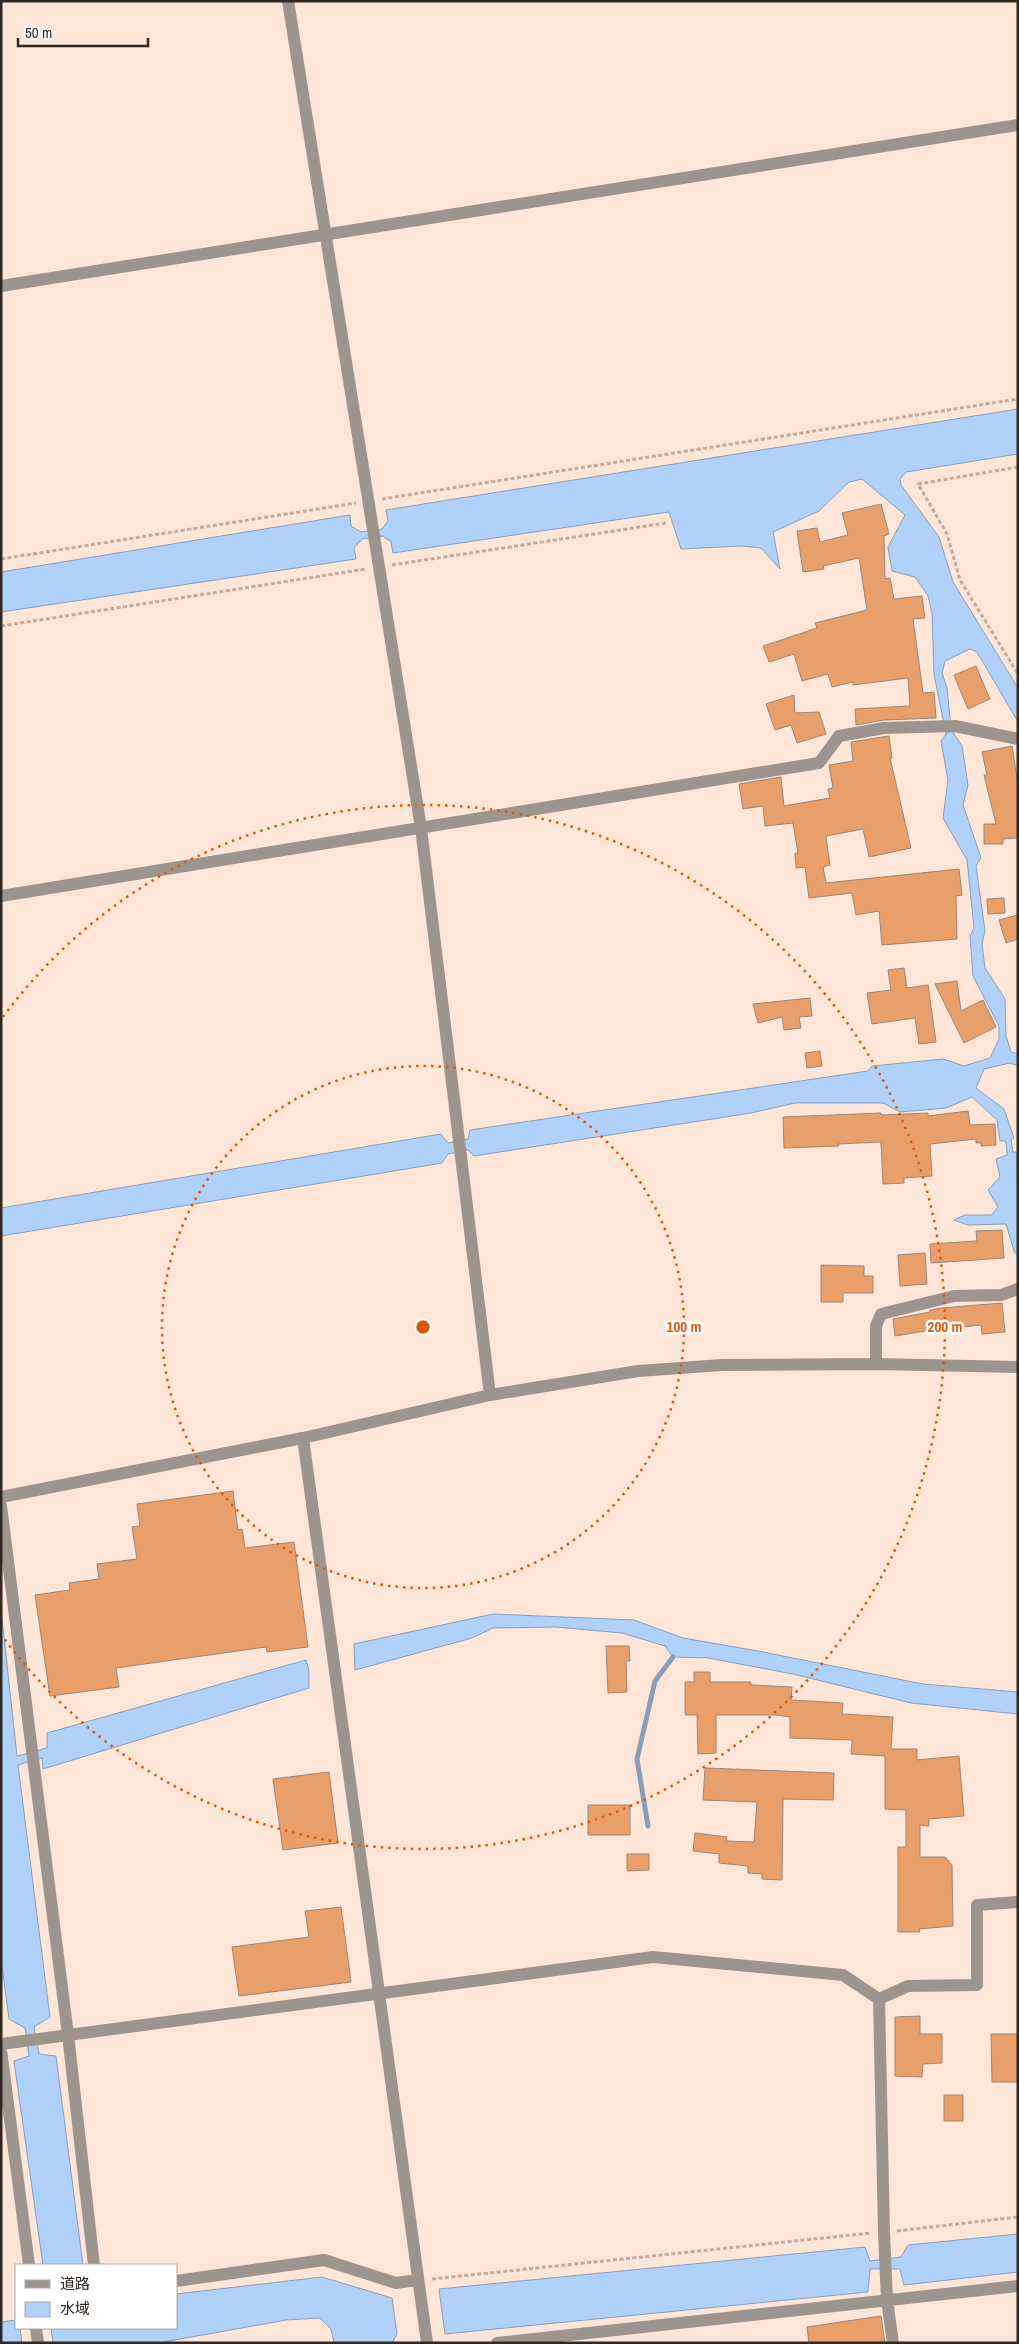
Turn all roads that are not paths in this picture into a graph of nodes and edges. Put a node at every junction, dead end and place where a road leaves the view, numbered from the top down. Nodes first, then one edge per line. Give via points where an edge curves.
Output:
1 (288, 1) edge
2 (1018, 125) edge
3 (327, 236) junction
4 (1, 286) edge
5 (1018, 739) edge
6 (421, 828) junction
7 (1, 896) edge
8 (1018, 1289) edge
9 (876, 1364) junction
10 (1018, 1367) edge
11 (490, 1395) junction
12 (303, 1438) junction
13 (1, 1497) edge
14 (1, 1506) edge
15 (1018, 1902) edge
16 (380, 1993) junction
17 (879, 1998) junction
18 (68, 2035) junction
19 (1, 2044) edge
20 (1, 2050) edge
21 (28, 2264) edge
22 (94, 2264) edge
23 (418, 2280) junction
24 (178, 2281) edge
25 (1018, 2286) edge
26 (887, 2300) junction
27 (36, 2329) edge
28 (38, 2343) edge
29 (427, 2343) edge
30 (497, 2343) edge
31 (893, 2343) edge

1 - 3 street
2 - 3 street
3 - 4 street
3 - 6 street
5 - 6 street via 955,726 884,728 839,736 819,762
6 - 7 street
6 - 11 street
8 - 9 street via 1001,1295 954,1296 881,1314 876,1326
9 - 10 street
9 - 11 street via 722,1365 638,1370
11 - 12 street
12 - 13 street
12 - 16 street
14 - 18 street
15 - 17 street via 977,1905 977,1985 908,1986
16 - 17 street via 653,1957 843,1975
16 - 18 street
16 - 23 street
17 - 26 street
18 - 19 street
18 - 22 street
20 - 21 street
23 - 24 street via 396,2283 324,2260
23 - 29 street
25 - 26 street
26 - 30 street
26 - 31 street
27 - 28 street

